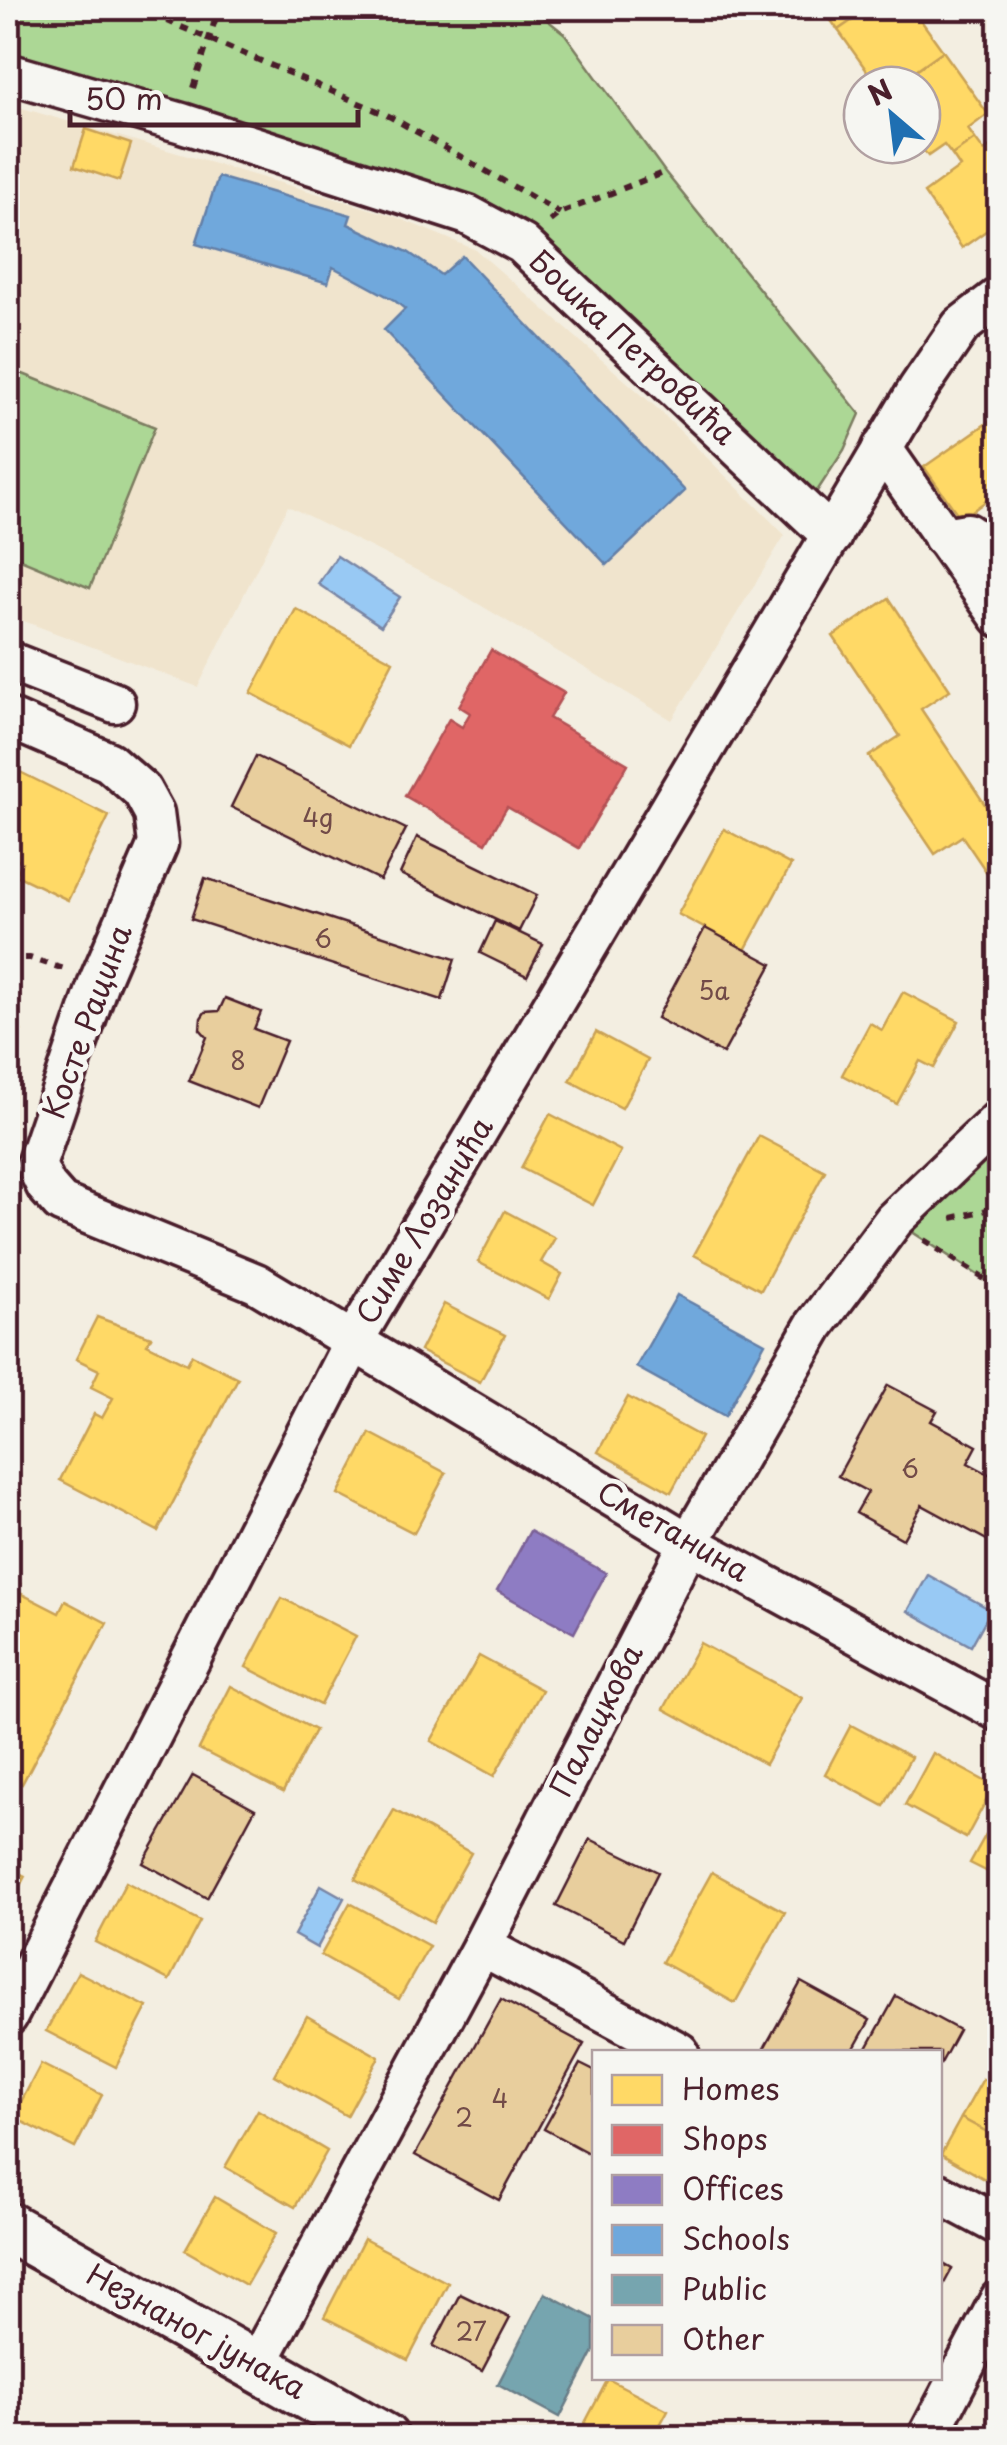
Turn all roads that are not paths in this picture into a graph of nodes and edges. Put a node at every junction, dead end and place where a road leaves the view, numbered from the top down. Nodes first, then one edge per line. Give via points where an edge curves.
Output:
1 (8, 74) edge
2 (1000, 296) edge
3 (882, 448) junction
4 (832, 536) junction
5 (943, 537) junction
6 (1000, 556) edge
7 (1000, 617) edge
8 (8, 662) edge
9 (98, 696) dead end
10 (8, 718) edge
11 (1000, 1119) edge
12 (354, 1340) junction
13 (689, 1543) junction
14 (1000, 1712) edge
15 (482, 1946) junction
16 (8, 2016) edge
17 (675, 2050) edge
18 (942, 2195) edge
19 (1000, 2226) edge
20 (8, 2227) edge
21 (1000, 2299) edge
22 (256, 2366) junction
23 (384, 2438) edge
24 (926, 2438) edge

1 - 4 street, Бошка Петровића via 468,215 522,244
2 - 3 street, Симе Лозанића via 961,326
3 - 4 street, Симе Лозанића
3 - 5 street
4 - 12 street, Симе Лозанића
5 - 6 street via 967,534
5 - 7 street
8 - 9 street
10 - 12 street, Косте Рацина via 109,762 142,791 154,813 158,844 99,981 36,1165 46,1186 61,1204 256,1282
11 - 13 street, Палацкова via 894,1220 815,1325
12 - 13 street, Сметанина
12 - 16 street, Симе Лозанића
13 - 14 street, Сметанина
13 - 15 street, Палацкова
15 - 17 street
15 - 22 street, Палацкова
18 - 19 street
20 - 22 main road, Незнаног јунака
21 - 24 street
22 - 23 main road, Незнаног јунака

